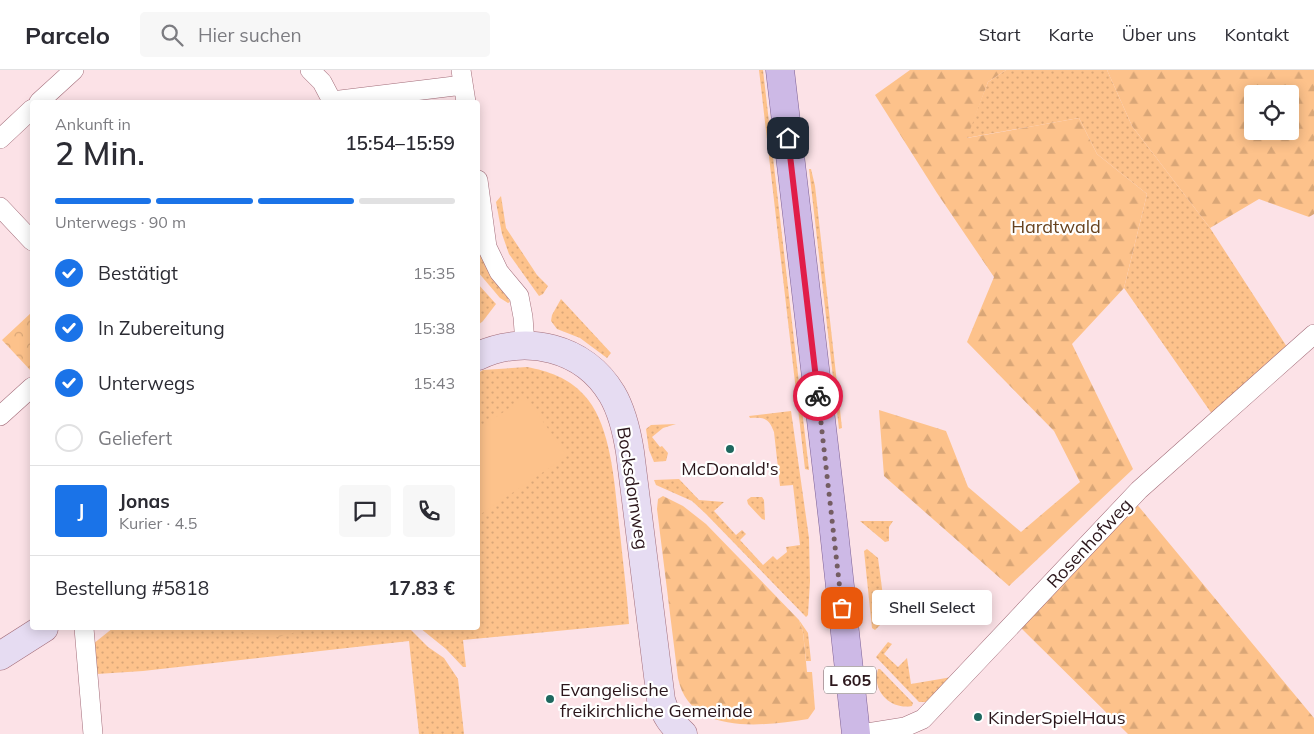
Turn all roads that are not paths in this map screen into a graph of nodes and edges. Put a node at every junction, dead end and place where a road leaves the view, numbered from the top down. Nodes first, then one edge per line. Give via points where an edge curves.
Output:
1 (74, 70) edge
2 (310, 70) edge
3 (780, 70) edge
4 (463, 86) edge
5 (41, 100) edge
6 (330, 100) edge
7 (348, 100) edge
8 (30, 111) edge
9 (0, 139) edge
10 (480, 195) edge
11 (0, 207) edge
12 (30, 239) edge
13 (1314, 334) edge
14 (525, 344) junction
15 (480, 355) edge
16 (30, 389) edge
17 (0, 416) edge
18 (41, 630) edge
19 (84, 630) edge
20 (0, 656) edge
21 (93, 734) edge
22 (683, 734) edge
23 (856, 734) edge
24 (861, 734) edge

1 - 5 street
2 - 6 street via 322,82
3 - 23 main road, L 605
4 - 7 street
8 - 9 street
10 - 14 street via 487,247 499,272 519,296
11 - 12 street
13 - 24 street, Rosenhofweg via 1139,490 923,719 906,727
14 - 15 main road, Bocksdornweg via 502,347
14 - 22 main road, Bocksdornweg via 548,347 597,374 620,411 630,452 661,700 671,723
16 - 17 street
18 - 20 main road
19 - 21 street

